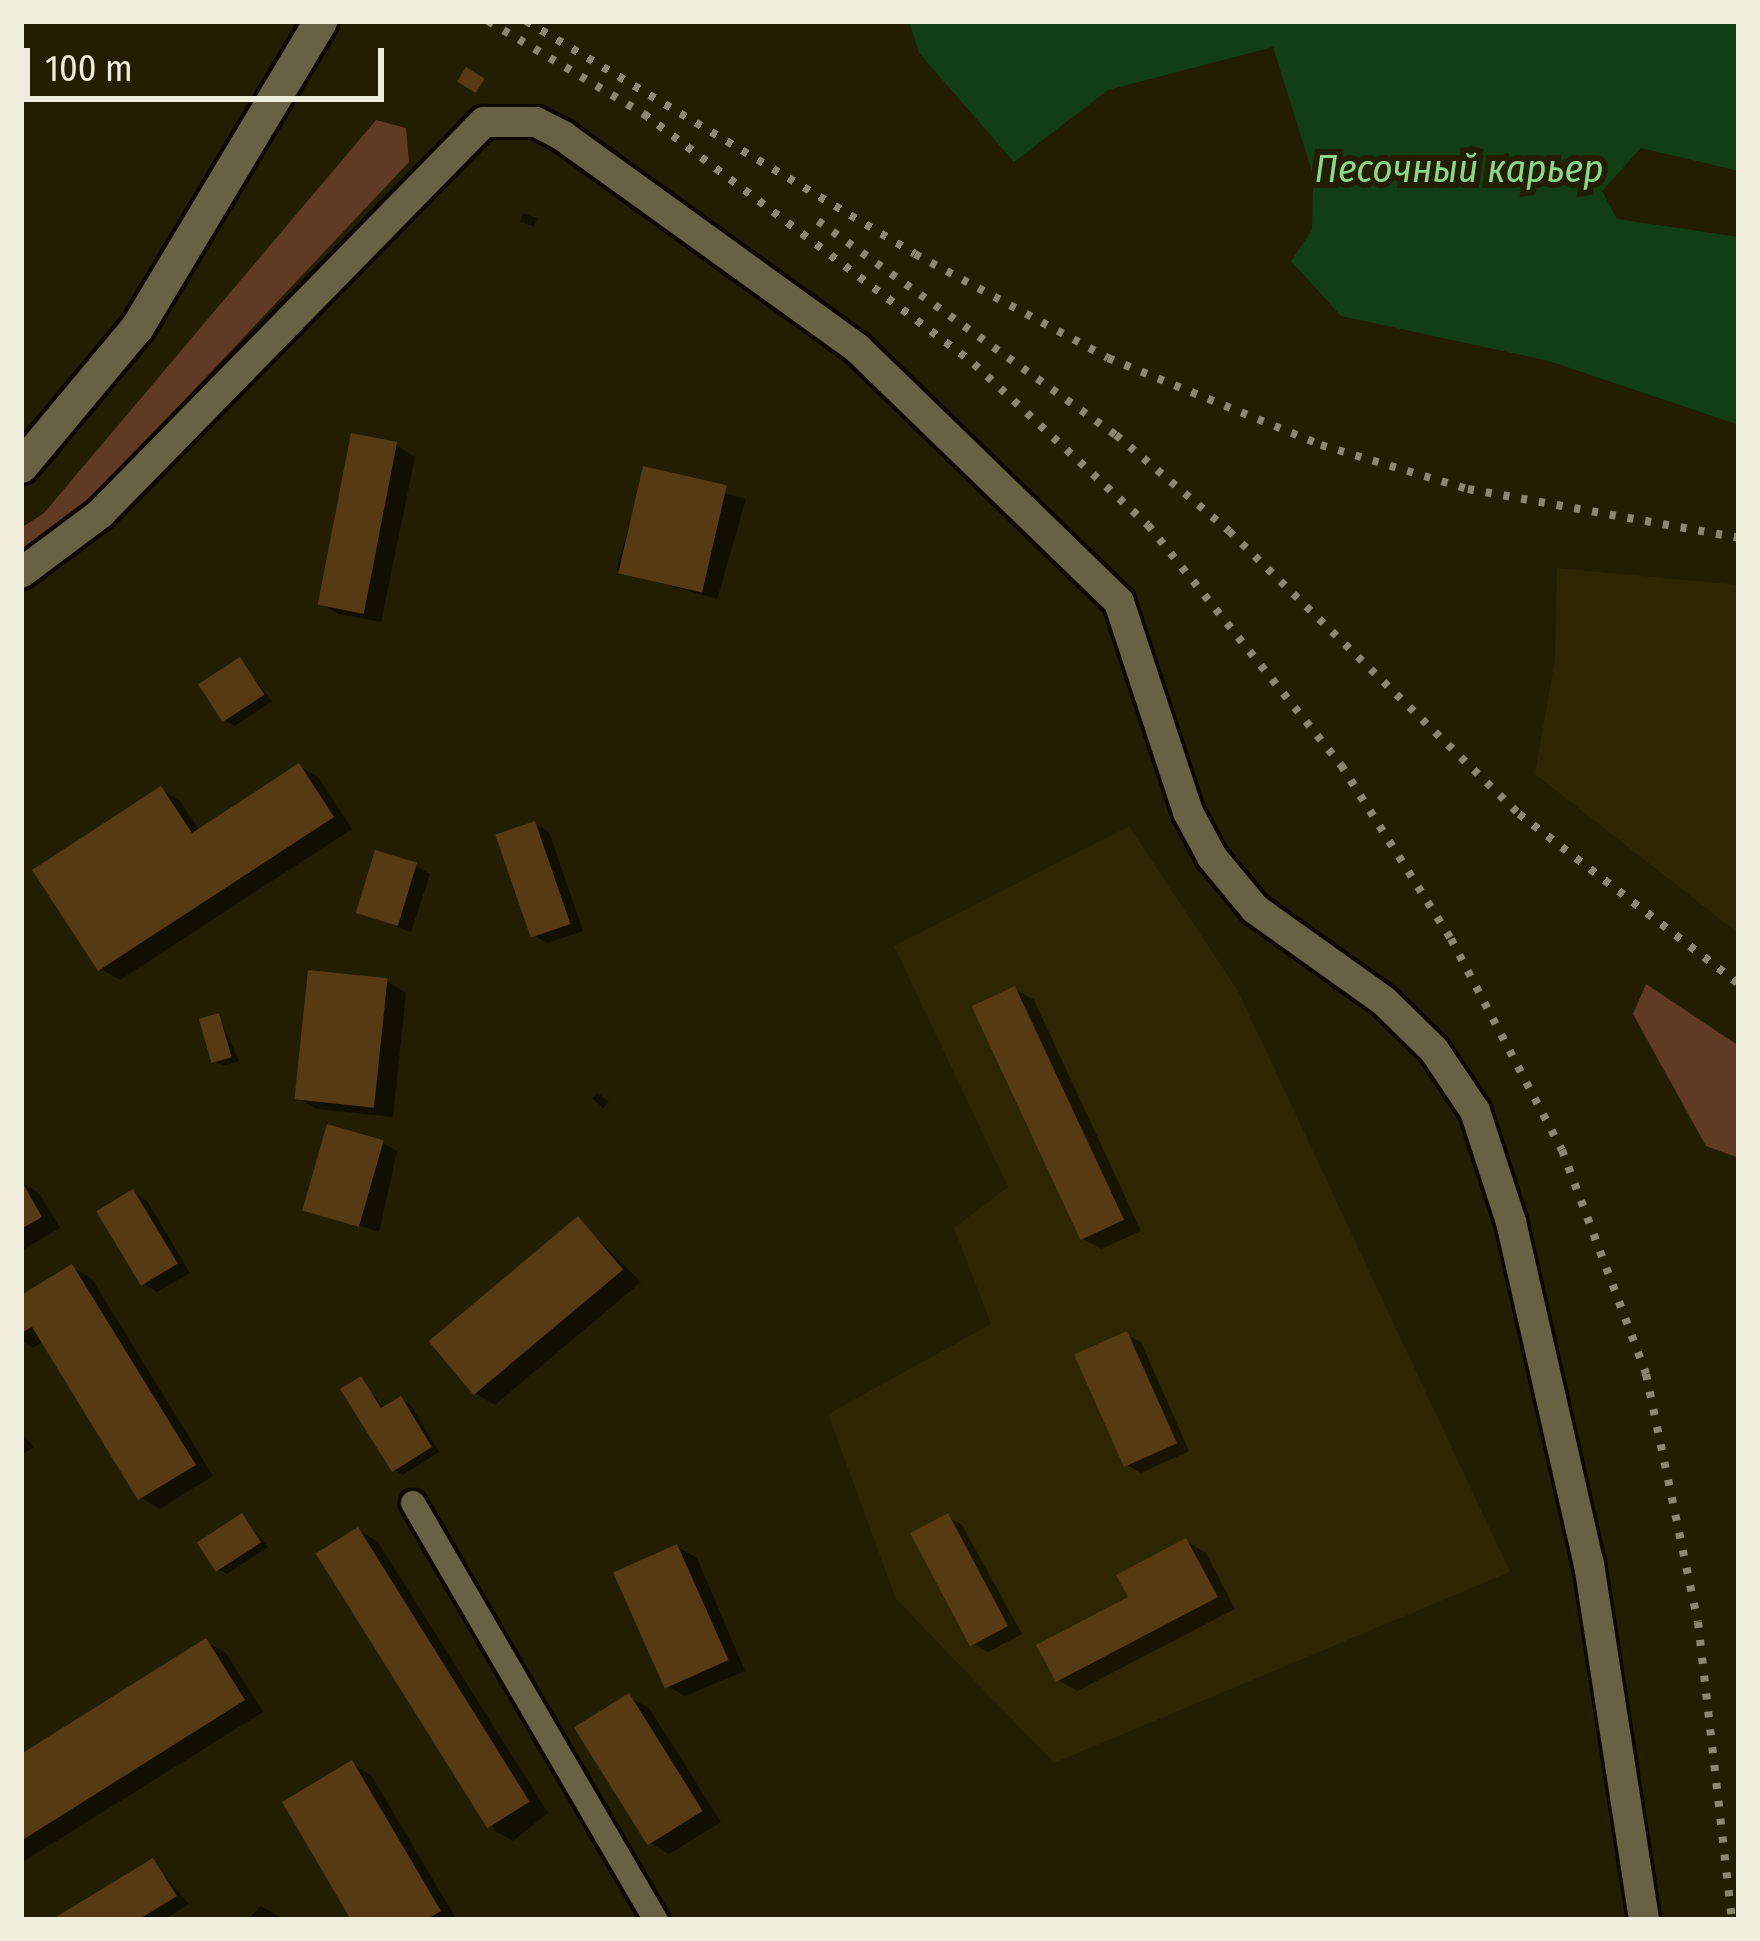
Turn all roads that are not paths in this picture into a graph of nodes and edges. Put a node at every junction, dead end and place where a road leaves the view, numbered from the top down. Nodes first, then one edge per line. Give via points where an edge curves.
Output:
1 (312, 34) edge
2 (21, 466) edge
3 (21, 573) edge
4 (413, 1503) dead end
5 (656, 1920) edge
6 (1644, 1920) edge

1 - 2 main road via 137,327
3 - 6 street via 100,514 484,122 536,122 563,136 858,349 1119,602 1188,812 1212,857 1255,909 1384,1001 1434,1050 1475,1111 1511,1222 1589,1564
4 - 5 street

